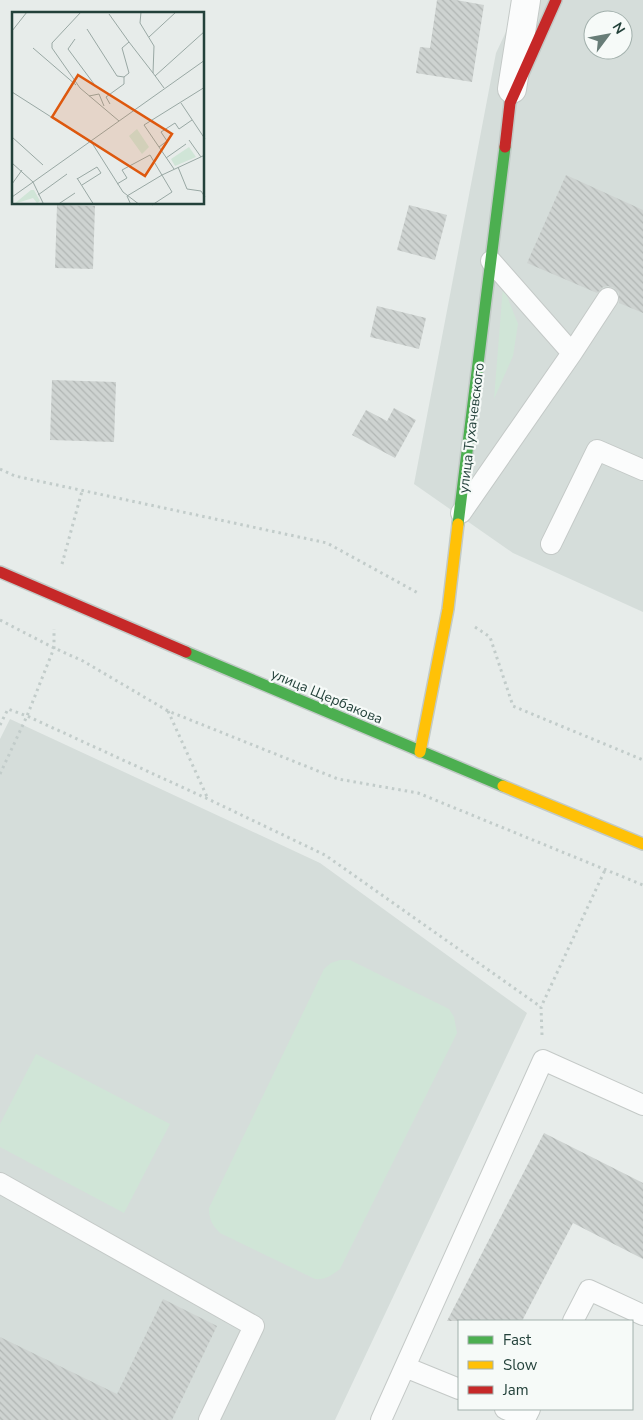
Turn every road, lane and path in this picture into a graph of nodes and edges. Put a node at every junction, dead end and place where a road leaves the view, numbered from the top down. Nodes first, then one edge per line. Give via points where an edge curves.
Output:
1 (526, 0) edge
2 (556, 0) edge
3 (510, 103) junction
4 (491, 261) junction
5 (608, 298) dead end
6 (572, 353) junction
7 (0, 469) edge
8 (643, 470) edge
9 (460, 515) junction
10 (551, 544) dead end
11 (0, 572) edge
12 (448, 609) junction
13 (0, 620) edge
14 (168, 711) junction
15 (420, 752) junction
16 (643, 760) edge
17 (0, 774) edge
18 (208, 799) junction
19 (643, 844) edge
20 (605, 870) junction
21 (643, 885) edge
22 (541, 1007) junction
23 (543, 1060) junction
24 (643, 1105) edge
25 (0, 1184) edge
26 (643, 1315) edge
27 (574, 1320) edge
28 (406, 1367) junction
29 (458, 1389) edge
30 (508, 1410) edge
31 (530, 1410) edge
32 (209, 1420) edge
33 (381, 1420) edge

1 - 3 street, улица Тухачевского
2 - 3 street, улица Тухачевского
3 - 4 street, улица Тухачевского
4 - 6 lane
4 - 9 street, улица Тухачевского
5 - 6 lane
6 - 9 lane
7 - 12 path via 15,476 327,543
8 - 10 lane via 597,450
9 - 12 street, улица Тухачевского
11 - 15 street, улица Щербакова
12 - 15 street, улица Тухачевского
12 - 16 path via 490,637 513,706
13 - 14 path via 83,661
14 - 18 path
14 - 20 path via 338,779 418,793
15 - 19 street, улица Щербакова
17 - 18 path via 27,716
18 - 22 path via 325,856
20 - 21 path
20 - 22 path
22 - 23 path
23 - 24 lane
23 - 28 lane
25 - 32 lane via 254,1326
26 - 27 lane via 589,1290
28 - 29 lane
28 - 33 lane
30 - 31 lane via 526,1417

